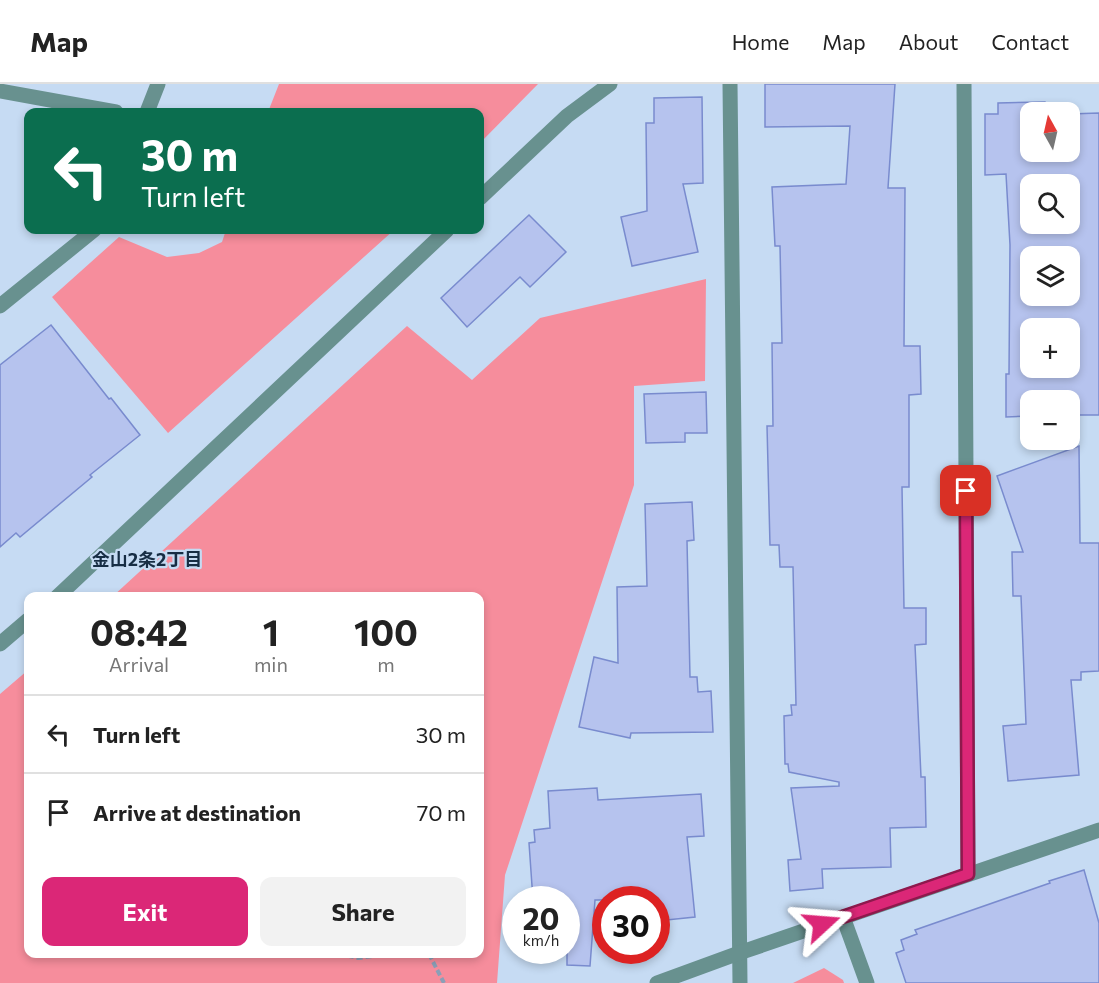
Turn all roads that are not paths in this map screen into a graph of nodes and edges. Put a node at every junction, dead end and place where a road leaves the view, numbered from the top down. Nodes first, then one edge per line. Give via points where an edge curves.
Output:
1 (158, 84) edge
2 (610, 84) edge
3 (730, 84) edge
4 (964, 84) edge
5 (0, 91) edge
6 (94, 108) edge
7 (149, 108) edge
8 (484, 194) edge
9 (89, 234) edge
10 (443, 234) edge
11 (0, 306) edge
12 (62, 592) edge
13 (24, 623) edge
14 (0, 644) edge
15 (1099, 830) edge
16 (968, 874) junction
17 (843, 917) junction
18 (739, 953) junction
19 (657, 983) edge
20 (740, 983) edge
21 (867, 983) edge

1 - 7 street
2 - 8 street via 567,116
3 - 18 street
4 - 16 street
5 - 6 street
9 - 11 street
10 - 12 street
13 - 14 street
15 - 16 street
16 - 17 street
17 - 18 street
17 - 21 street
18 - 19 street
18 - 20 street

